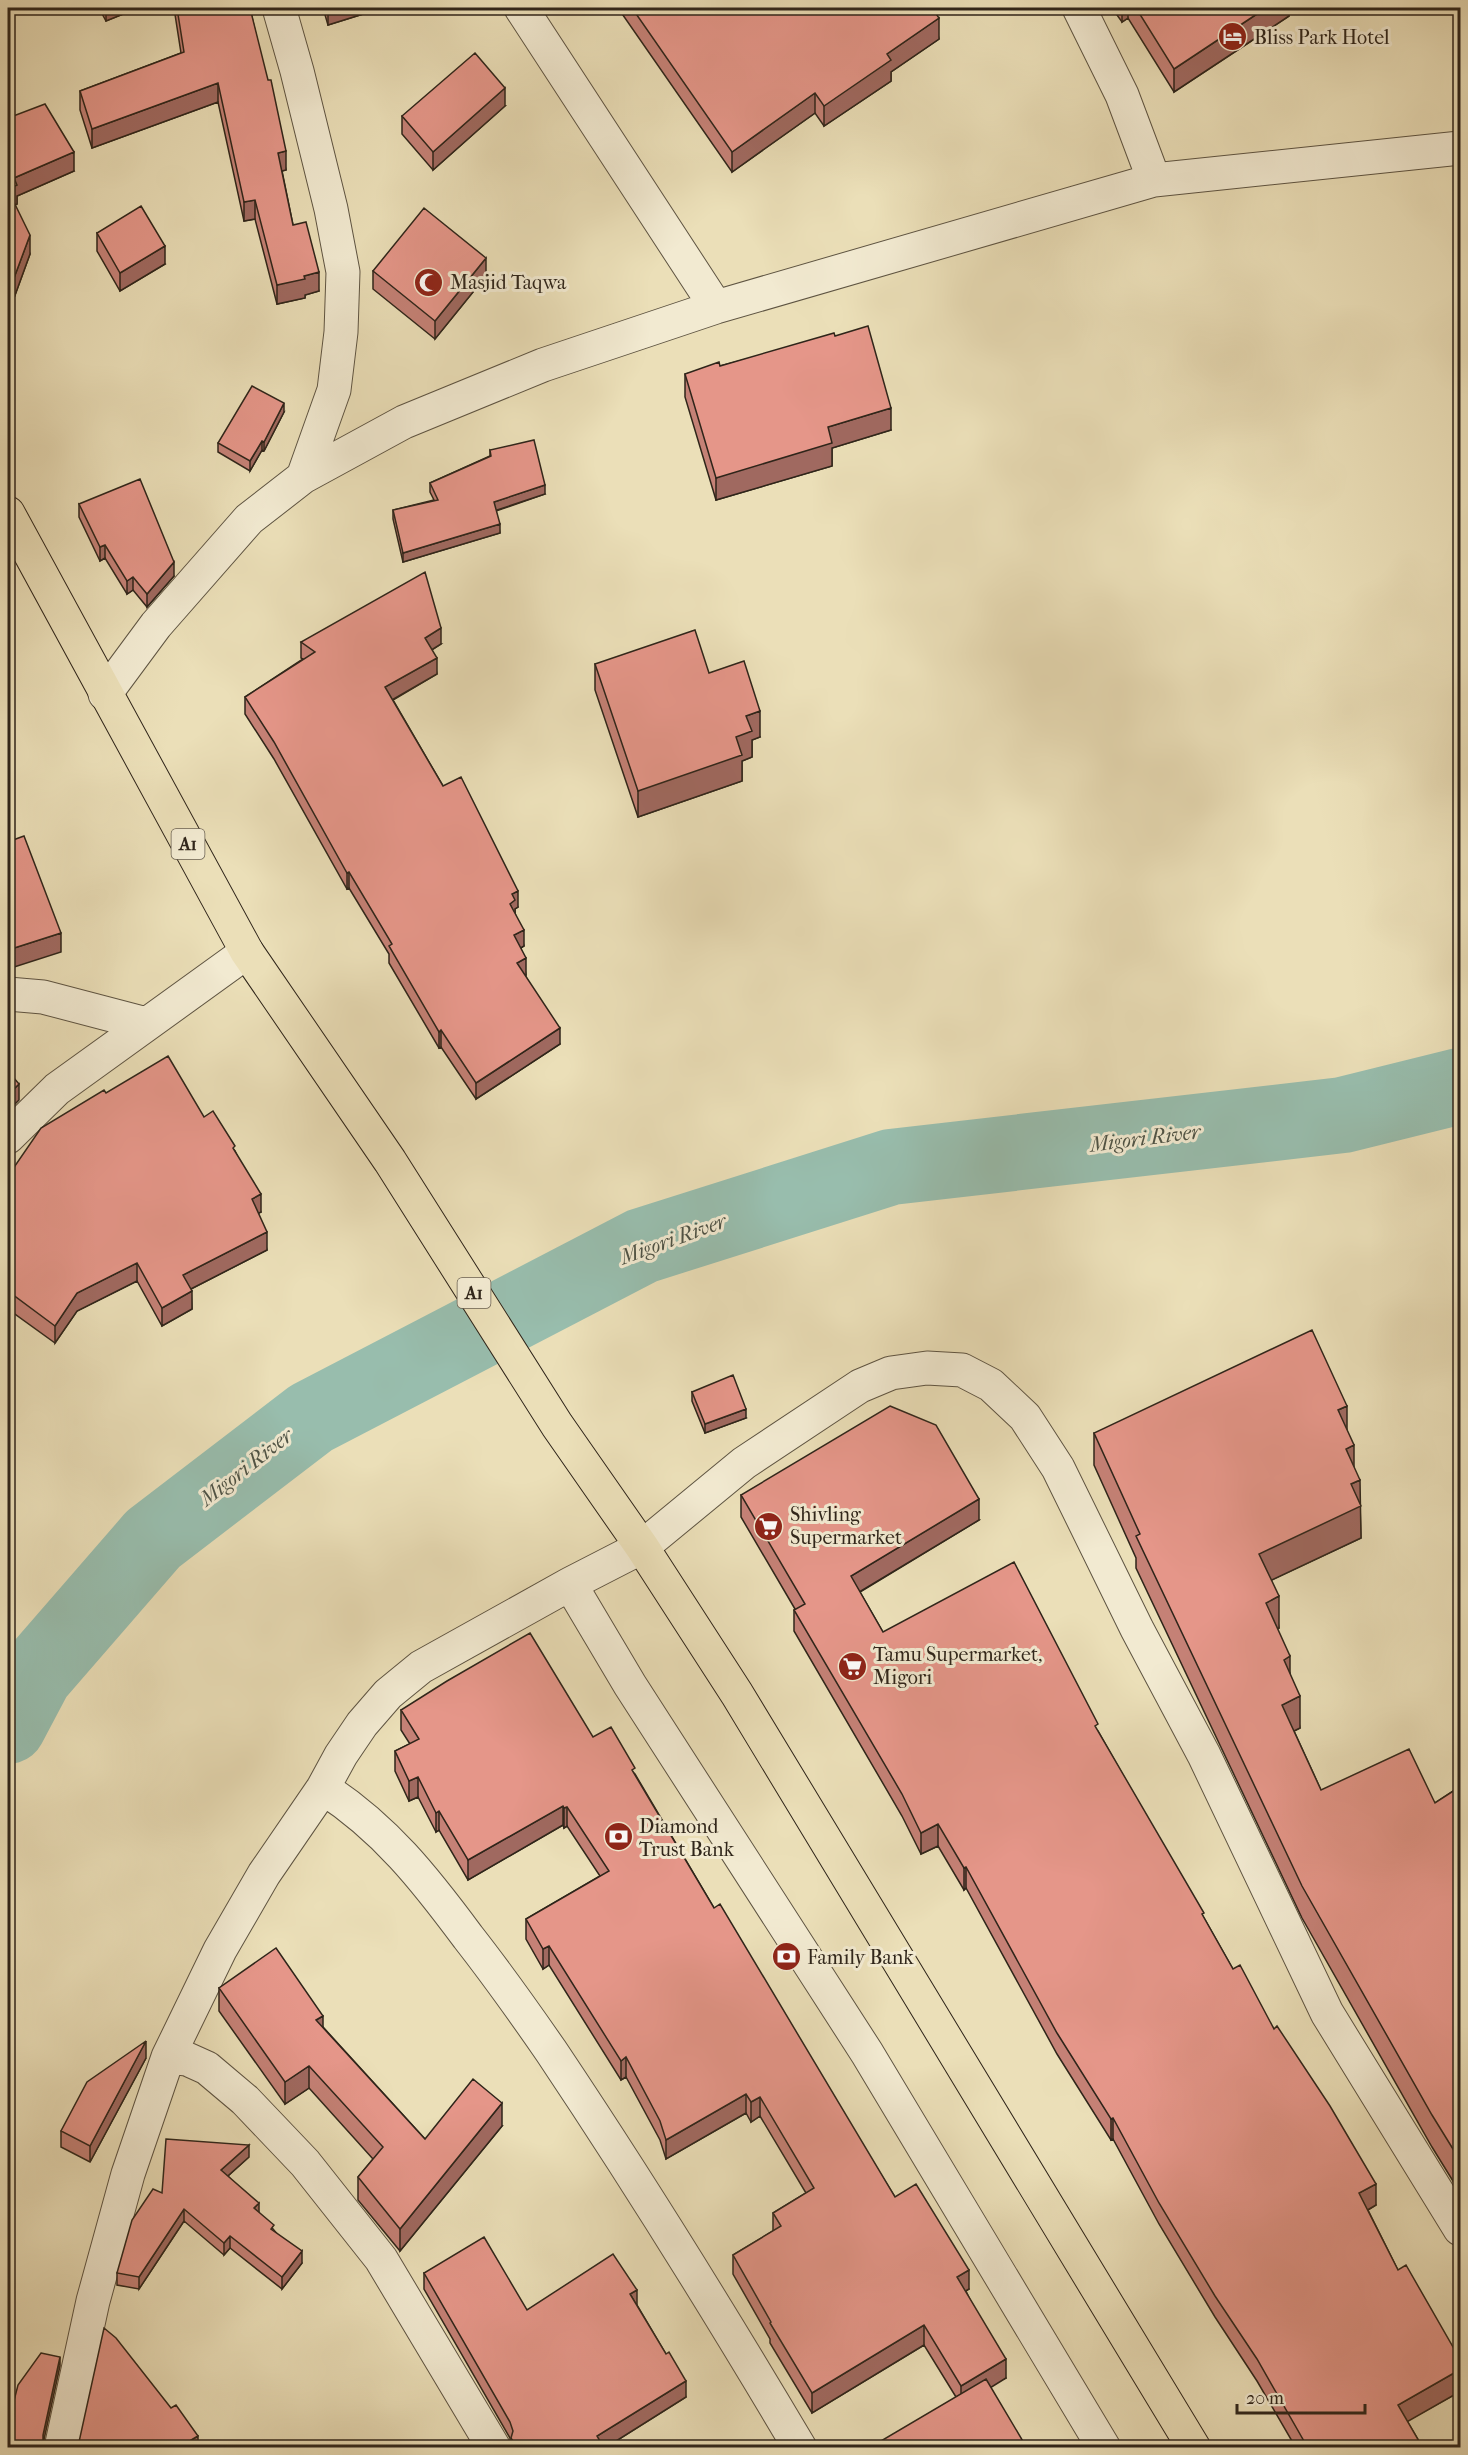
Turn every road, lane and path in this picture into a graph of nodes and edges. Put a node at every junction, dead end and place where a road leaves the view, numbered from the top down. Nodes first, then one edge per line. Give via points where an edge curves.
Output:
1 (279, 8) edge
2 (521, 8) edge
3 (1079, 8) edge
4 (1461, 148) edge
5 (1154, 180) junction
6 (716, 307) junction
7 (303, 477) junction
8 (8, 513) edge
9 (105, 694) junction
10 (247, 952) junction
11 (8, 994) edge
12 (146, 1024) junction
13 (8, 1137) edge
14 (642, 1547) junction
15 (570, 1584) junction
16 (323, 1788) junction
17 (168, 2057) junction
18 (1461, 2229) edge
19 (61, 2448) edge
20 (494, 2448) edge
21 (800, 2448) edge
22 (1104, 2448) edge
23 (1194, 2448) edge

1 - 7 street via 331,209 343,272 334,390
2 - 6 street
3 - 5 street via 1122,95
4 - 5 street
5 - 6 street
6 - 7 street via 543,365 404,422
7 - 9 street via 249,519 156,625
8 - 9 highway, A1
9 - 10 highway, A1
10 - 12 street
10 - 14 highway, A1 via 390,1161 557,1425
11 - 12 street via 43,997
12 - 13 street via 57,1089
14 - 15 street
14 - 18 street via 744,1462 860,1386 891,1373 927,1368 962,1370 991,1384 1025,1417 1058,1468 1204,1755 1327,2013
14 - 23 highway, A1 via 736,1694
15 - 16 street via 421,1667 388,1694 340,1755
15 - 22 street via 630,1685 867,2053
16 - 17 street via 264,1874 220,1950
16 - 21 street via 361,1814 404,1857 516,2000 666,2225
17 - 19 street via 128,2174 93,2301
17 - 20 street via 187,2059 214,2073 305,2163 381,2259

